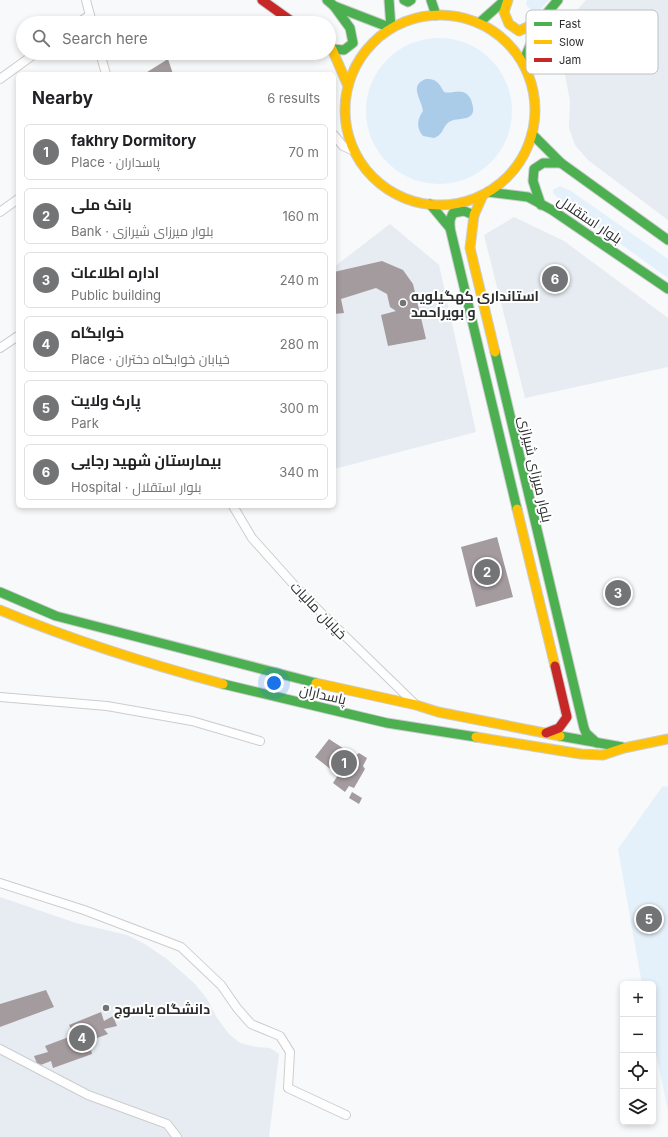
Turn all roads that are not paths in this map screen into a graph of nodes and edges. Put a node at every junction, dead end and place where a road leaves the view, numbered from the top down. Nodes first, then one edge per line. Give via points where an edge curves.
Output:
1 (86, 0) edge
2 (262, 0) edge
3 (390, 0) edge
4 (404, 0) edge
5 (410, 0) edge
6 (431, 0) edge
7 (504, 0) edge
8 (508, 0) edge
9 (558, 0) edge
10 (330, 3) edge
11 (550, 10) edge
12 (436, 15) junction
13 (90, 16) edge
14 (284, 16) edge
15 (479, 23) junction
16 (391, 28) junction
17 (526, 28) edge
18 (336, 49) edge
19 (526, 55) edge
20 (26, 60) edge
21 (102, 60) edge
22 (336, 60) edge
23 (523, 62) junction
24 (526, 68) edge
25 (105, 72) edge
26 (529, 74) edge
27 (0, 79) edge
28 (348, 86) junction
29 (532, 134) junction
30 (336, 137) edge
31 (354, 151) junction
32 (561, 163) junction
33 (486, 193) junction
34 (16, 200) edge
35 (430, 204) junction
36 (541, 204) junction
37 (0, 212) edge
38 (474, 215) junction
39 (450, 228) junction
40 (668, 240) edge
41 (668, 289) edge
42 (16, 337) edge
43 (0, 348) edge
44 (234, 508) edge
45 (0, 592) edge
46 (0, 610) edge
47 (0, 697) edge
48 (416, 705) junction
49 (438, 712) junction
50 (475, 719) junction
51 (430, 730) junction
52 (545, 734) junction
53 (472, 737) junction
54 (668, 739) edge
55 (260, 741) dead end
56 (599, 744) junction
57 (624, 748) junction
58 (0, 883) edge
59 (0, 1049) edge
60 (346, 1115) dead end
61 (177, 1137) edge

1 - 13 street
2 - 14 main road
3 - 16 main road
4 - 5 main road
6 - 12 main road
7 - 15 main road
8 - 17 main road via 504,12 508,24 519,31
9 - 11 main road
10 - 16 main road
10 - 18 main road via 348,24 353,36 353,43 344,50
12 - 15 main road via 451,15
12 - 16 main road via 415,18
15 - 23 main road via 504,39
16 - 28 main road via 363,53
19 - 23 main road
20 - 27 street
21 - 25 street
22 - 28 main road
23 - 24 main road
26 - 29 main road via 535,97 536,116
28 - 31 main road via 345,119
29 - 32 main road, بلوار استقلال
29 - 33 main road via 526,152 516,167 504,181
30 - 31 street via 343,146
31 - 35 main road via 369,173 385,188 399,196
32 - 36 main road via 543,163 534,169 532,181
32 - 40 main road, بلوار استقلال
33 - 35 main road via 462,202
33 - 36 main road, بلوار استقلال via 528,197
33 - 38 main road, بلوار میرزای شیرازی
34 - 37 street
35 - 39 main road, بلوار میرزای شیرازی
36 - 41 main road, بلوار استقلال
38 - 39 main road via 460,210 453,213
38 - 56 main road, بلوار میرزای شیرازی via 470,248 534,520 584,728
39 - 52 main road, بلوار میرزای شیرازی via 568,717 564,725
42 - 43 street
44 - 48 street, خیابان مالیات via 252,538 304,596
45 - 48 main road, پاسداران via 64,618 305,681
46 - 51 main road, پاسداران via 40,627 182,673 372,720
47 - 55 street via 107,706 192,721
48 - 49 main road, پاسداران
49 - 50 main road, پاسداران
49 - 51 main road via 443,717 443,723 440,727
50 - 52 main road, پاسداران
50 - 53 main road via 466,721 464,725 465,731
51 - 53 main road, پاسداران
52 - 56 main road, پاسداران
53 - 57 main road, پاسداران via 582,754 603,755
54 - 57 main road, پاسداران
56 - 57 main road, پاسداران
58 - 60 street via 84,910 182,947 221,985 251,1024 280,1036 290,1052 288,1088
59 - 61 street via 88,1094 167,1124

